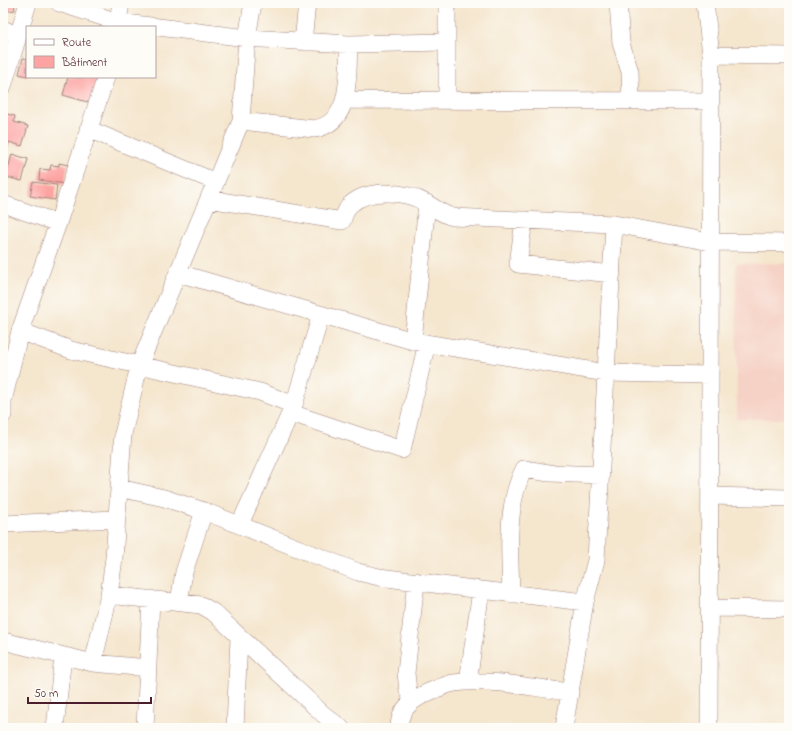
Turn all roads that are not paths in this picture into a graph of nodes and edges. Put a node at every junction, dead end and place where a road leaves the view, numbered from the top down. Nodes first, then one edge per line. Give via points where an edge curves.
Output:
1 (28, 3) edge
2 (58, 3) edge
3 (121, 3) edge
4 (253, 3) edge
5 (307, 3) edge
6 (447, 3) edge
7 (618, 3) edge
8 (705, 3) edge
9 (117, 25) edge
10 (127, 26) edge
11 (3, 29) edge
12 (156, 29) edge
13 (18, 36) junction
14 (247, 38) junction
15 (303, 42) junction
16 (447, 42) junction
17 (349, 44) junction
18 (711, 55) junction
19 (789, 56) edge
20 (106, 78) edge
21 (3, 86) edge
22 (345, 100) junction
23 (447, 100) junction
24 (631, 101) junction
25 (711, 101) junction
26 (241, 121) junction
27 (88, 129) junction
28 (216, 182) junction
29 (209, 199) junction
30 (427, 203) junction
31 (3, 204) edge
32 (524, 220) junction
33 (58, 223) junction
34 (614, 224) junction
35 (710, 242) junction
36 (789, 243) edge
37 (178, 273) junction
38 (612, 274) junction
39 (321, 315) junction
40 (20, 331) junction
41 (420, 342) junction
42 (138, 366) junction
43 (606, 373) junction
44 (710, 375) junction
45 (293, 409) junction
46 (3, 415) edge
47 (601, 475) junction
48 (119, 488) junction
49 (710, 496) junction
50 (789, 498) edge
51 (204, 511) junction
52 (116, 519) junction
53 (3, 524) edge
54 (240, 524) junction
55 (416, 581) junction
56 (481, 590) junction
57 (511, 594) junction
58 (109, 595) junction
59 (151, 599) junction
60 (178, 602) junction
61 (585, 602) junction
62 (710, 608) junction
63 (789, 609) edge
64 (239, 638) junction
65 (3, 641) edge
66 (63, 656) junction
67 (93, 663) junction
68 (148, 668) junction
69 (468, 682) junction
70 (570, 692) junction
71 (413, 700) junction
72 (322, 721) edge
73 (55, 728) edge
74 (146, 728) edge
75 (235, 728) edge
76 (341, 728) edge
77 (399, 728) edge
78 (564, 728) edge
79 (709, 728) edge

1 - 13 street
2 - 9 street
3 - 9 street
4 - 14 street
5 - 15 street
6 - 16 street
7 - 24 street via 621,43 630,72
8 - 18 street
9 - 10 street
11 - 13 street
12 - 14 street
13 - 21 street
14 - 15 street
14 - 26 street
15 - 17 street
16 - 17 street
16 - 23 street
17 - 22 street
18 - 19 street
18 - 25 street
20 - 27 street
22 - 23 street
22 - 26 street via 340,112 324,127 314,129
23 - 24 street
24 - 25 street
25 - 35 street
26 - 28 street
27 - 28 street
27 - 33 street
28 - 29 street
29 - 30 street via 342,221 349,206 359,198 391,193 413,197
29 - 37 street
30 - 32 street via 437,211 453,217
30 - 41 street
31 - 33 street
32 - 34 street
32 - 38 street via 518,264
33 - 40 street
34 - 35 street
34 - 38 street
35 - 36 street
35 - 44 street
37 - 39 street
37 - 42 street
38 - 43 street
39 - 41 street
39 - 45 street
40 - 42 street via 71,350
40 - 46 street
41 - 43 street
41 - 45 street via 402,450
42 - 45 street via 260,392
42 - 48 street via 123,434
43 - 44 street
43 - 47 street
44 - 49 street
45 - 54 street
47 - 57 street via 549,473 524,469 513,499
47 - 61 street via 596,560
48 - 51 street via 164,498
48 - 52 street
49 - 50 street
49 - 62 street
51 - 54 street
51 - 60 street via 184,572
52 - 53 street
52 - 58 street
54 - 55 street via 358,572
55 - 56 street
55 - 71 street via 406,673 408,691
56 - 57 street
56 - 69 street
57 - 61 street
58 - 59 street
58 - 67 street
59 - 60 street
59 - 68 street
60 - 64 street via 201,605 213,612
61 - 70 street
62 - 63 street
62 - 79 street
64 - 72 street
64 - 75 street
65 - 66 street
66 - 67 street
66 - 73 street
67 - 68 street
68 - 74 street
69 - 70 street
69 - 71 street via 452,683
70 - 78 street
71 - 77 street via 403,711
72 - 76 street

